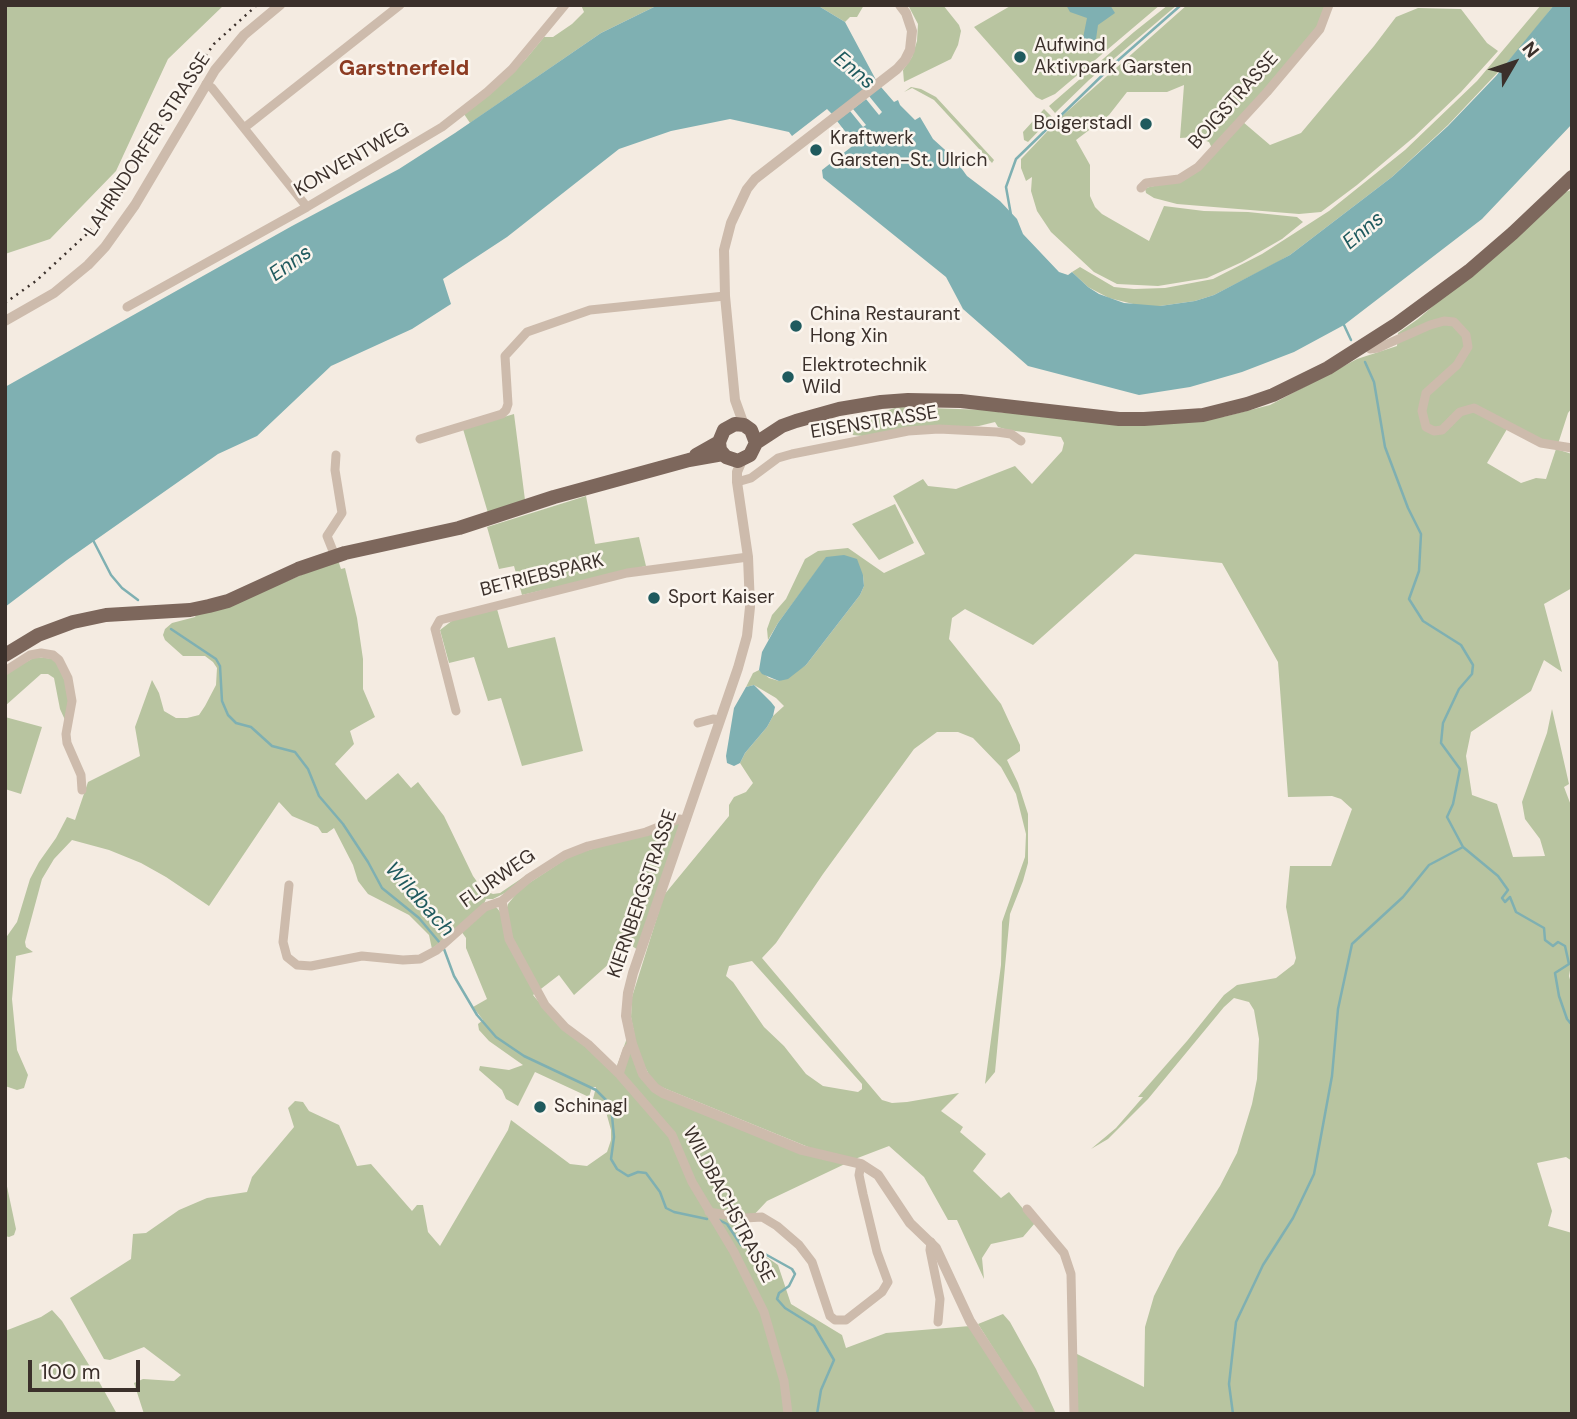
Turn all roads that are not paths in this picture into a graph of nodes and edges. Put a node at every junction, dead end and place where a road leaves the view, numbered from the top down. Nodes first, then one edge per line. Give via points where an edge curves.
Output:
1 (280, 5) edge
2 (400, 5) edge
3 (565, 5) edge
4 (900, 5) edge
5 (1329, 5) edge
6 (205, 84) junction
7 (244, 128) junction
8 (1572, 177) edge
9 (1142, 188) dead end
10 (307, 207) junction
11 (725, 296) junction
12 (127, 307) dead end
13 (5, 321) edge
14 (1366, 344) junction
15 (735, 400) junction
16 (727, 427) junction
17 (750, 433) junction
18 (419, 439) dead end
19 (1021, 441) dead end
20 (1572, 448) edge
21 (336, 455) dead end
22 (731, 461) junction
23 (335, 556) junction
24 (748, 557) junction
25 (5, 655) edge
26 (5, 671) edge
27 (456, 711) dead end
28 (720, 720) junction
29 (698, 723) dead end
30 (82, 790) dead end
31 (686, 820) junction
32 (289, 885) dead end
33 (502, 901) junction
34 (632, 1044) junction
35 (619, 1074) junction
36 (861, 1164) junction
37 (1027, 1209) dead end
38 (709, 1212) junction
39 (931, 1242) junction
40 (938, 1322) dead end
41 (788, 1414) edge
42 (1031, 1414) edge
43 (1074, 1414) edge

1 - 6 street, LAHRNDORFER STRASSE via 244,35
2 - 7 street
3 - 10 street, KONVENTWEG via 523,58 466,110
4 - 11 street via 910,21 912,40 905,60 749,186 724,250
5 - 9 street, BOIGSTRASSE via 1320,29 1203,162 1179,179 1146,183
6 - 7 street
6 - 13 street, LAHRNDORFER STRASSE via 135,205 105,247 54,293
7 - 10 street
8 - 14 main road via 1469,271
10 - 12 street, KONVENTWEG
11 - 15 street
11 - 18 street via 590,310 527,332 505,355 509,404 502,414
14 - 17 main road via 1273,395 1203,415 1119,419 961,401 908,400 839,409
14 - 20 street via 1378,348 1430,325 1454,322 1466,335 1468,346 1463,358 1426,393 1422,411 1426,427 1438,431 1460,412 1474,408 1541,443
15 - 16 street
15 - 17 street
16 - 17 main road via 735,424
16 - 22 main road via 721,433
17 - 22 main road via 753,452
19 - 22 street, EISENSTRASSE via 997,432 908,431 778,458 751,478
21 - 23 street via 342,513 327,536
22 - 23 main road via 689,460 458,528
22 - 24 street, KIERNBERGSTRASSE
23 - 25 main road via 228,601 190,610 88,618 38,635
24 - 27 street, BETRIEBSPARK via 627,573 440,620 435,629
24 - 28 street, KIERNBERGSTRASSE via 747,636
26 - 30 street via 30,655 53,655 59,660 72,701 67,743 81,775
28 - 29 street
28 - 31 street, KIERNBERGSTRASSE
31 - 33 street, FLURWEG via 565,855
31 - 34 street, KIERNBERGSTRASSE via 628,992 626,1016
32 - 33 street, FLURWEG via 283,942 287,957 297,965 362,956 420,959 447,942 485,907
33 - 35 street, WILDBACHSTRASSE via 509,939 545,1005
34 - 35 street
34 - 36 street, KIERNBERGSTRASSE via 643,1074 663,1093 802,1150
35 - 38 street, WILDBACHSTRASSE via 672,1135
36 - 38 street via 863,1194 888,1282 846,1320 830,1316 812,1262 777,1226 762,1217
36 - 39 street, KIERNBERGSTRASSE via 878,1175 910,1223
37 - 43 street via 1064,1253 1071,1274
38 - 41 street, WILDBACHSTRASSE via 764,1312
39 - 40 street via 940,1299
39 - 42 street, KIERNBERGSTRASSE via 970,1321

